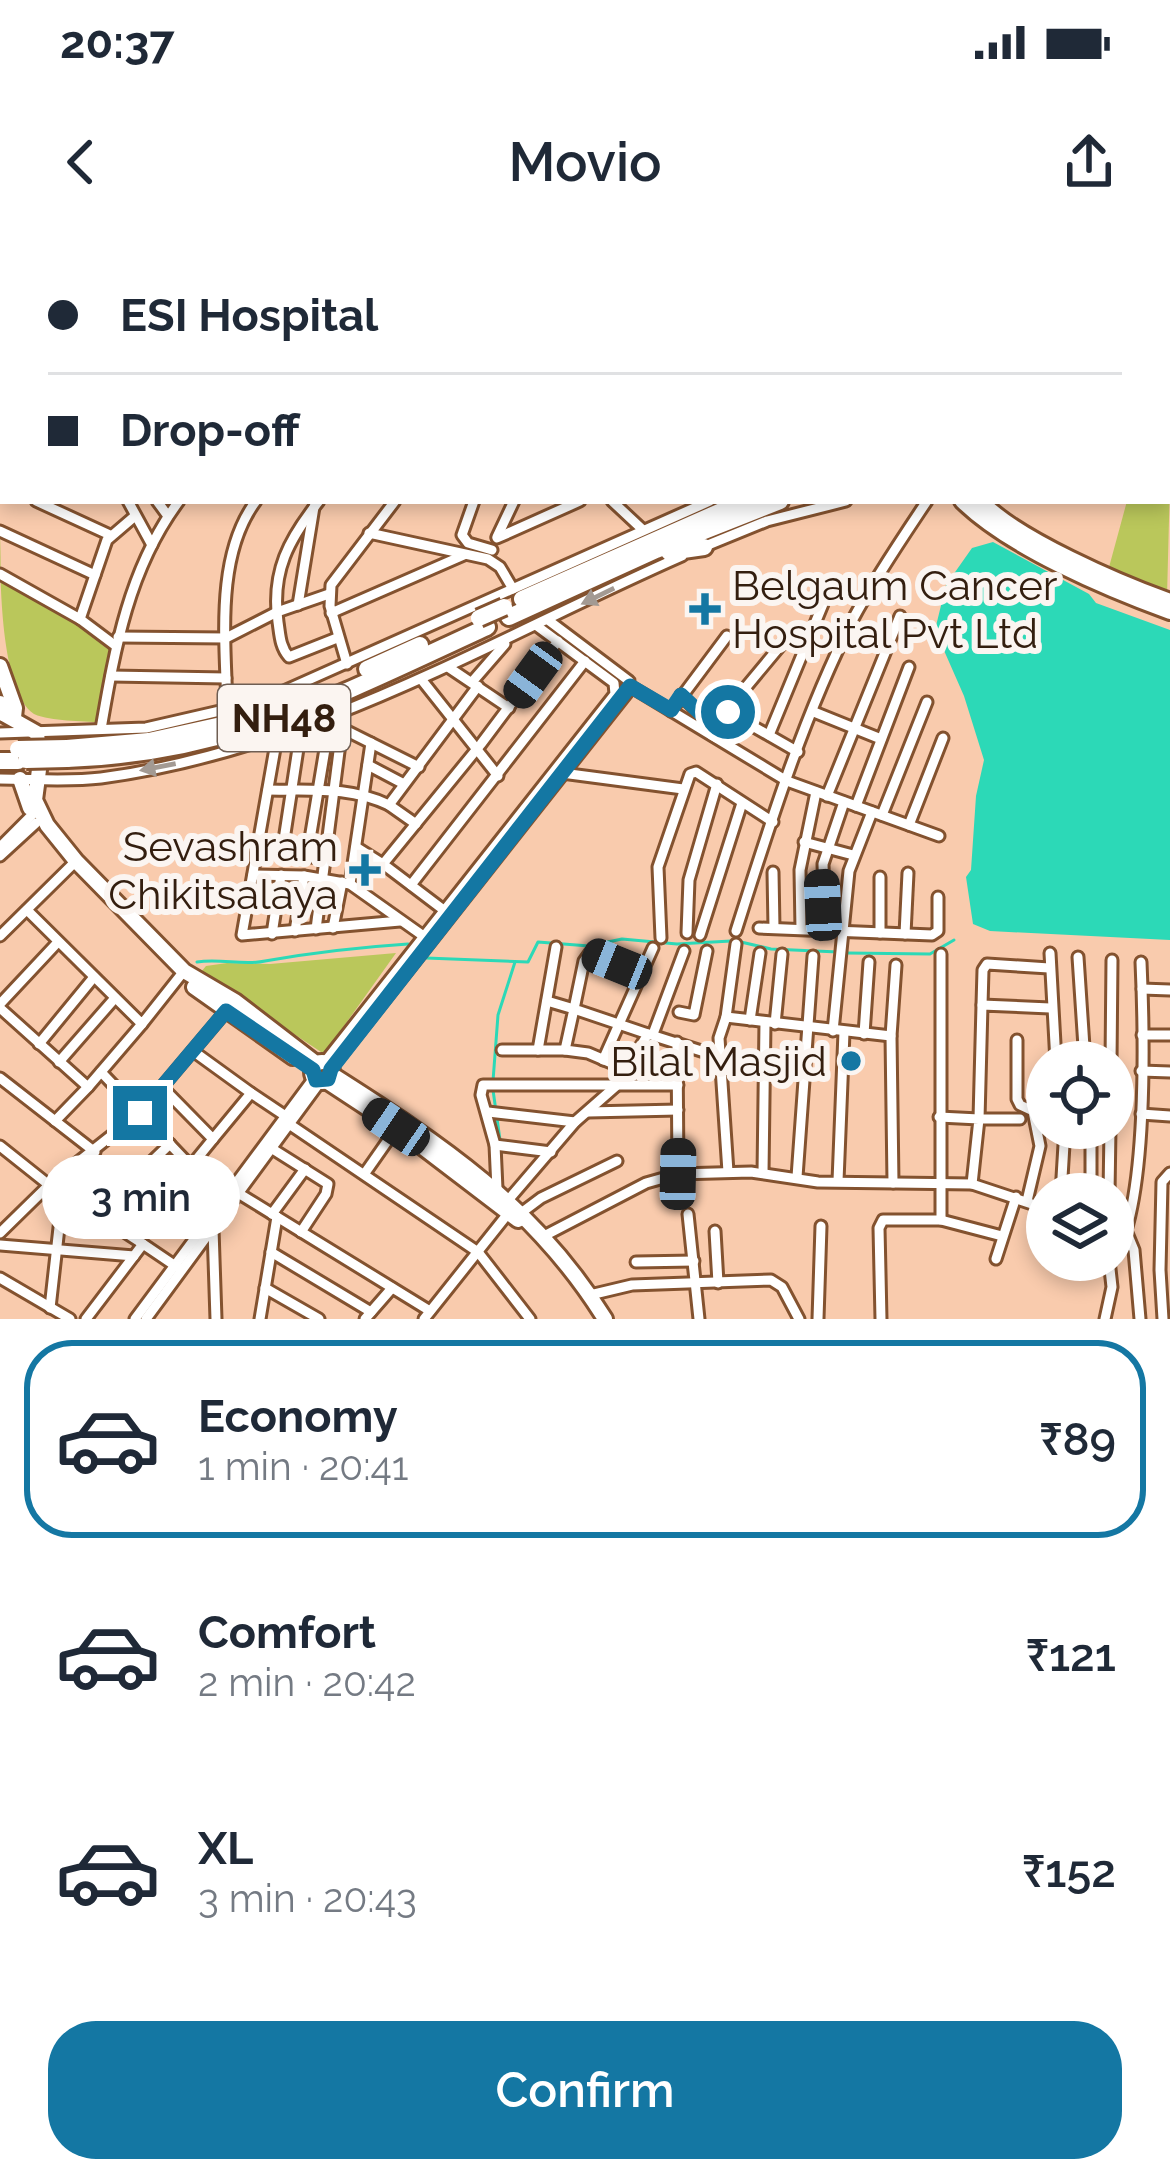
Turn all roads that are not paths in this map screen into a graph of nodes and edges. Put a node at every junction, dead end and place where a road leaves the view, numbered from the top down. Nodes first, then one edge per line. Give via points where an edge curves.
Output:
1 (43, 504) edge
2 (130, 504) edge
3 (159, 504) edge
4 (177, 504) edge
5 (254, 504) edge
6 (317, 504) edge
7 (393, 504) edge
8 (473, 504) edge
9 (513, 504) edge
10 (573, 504) edge
11 (615, 504) edge
12 (687, 504) edge
13 (737, 504) edge
14 (774, 504) edge
15 (834, 504) edge
16 (925, 504) edge
17 (966, 504) edge
18 (985, 504) edge
19 (135, 515) junction
20 (169, 516) junction
21 (0, 530) edge
22 (643, 530) junction
23 (369, 533) junction
24 (110, 535) junction
25 (497, 538) junction
26 (152, 545) junction
27 (704, 547) junction
28 (490, 554) junction
29 (464, 555) junction
30 (644, 556) junction
31 (0, 574) edge
32 (95, 575) junction
33 (513, 589) junction
34 (329, 594) junction
35 (1170, 601) edge
36 (823, 604) dead end
37 (298, 605) junction
38 (1170, 611) edge
39 (277, 612) junction
40 (507, 612) junction
41 (331, 613) junction
42 (483, 616) junction
43 (900, 616) dead end
44 (80, 619) junction
45 (548, 620) junction
46 (537, 626) junction
47 (791, 633) dead end
48 (727, 636) dead end
49 (226, 638) junction
50 (337, 638) junction
51 (505, 641) junction
52 (558, 641) junction
53 (117, 642) junction
54 (585, 661) junction
55 (347, 664) junction
56 (0, 666) edge
57 (448, 667) junction
58 (908, 667) dead end
59 (111, 676) junction
60 (226, 678) junction
61 (422, 679) junction
62 (475, 684) junction
63 (630, 686) junction
64 (681, 695) junction
65 (927, 702) dead end
66 (0, 703) edge
67 (509, 708) junction
68 (671, 710) junction
69 (227, 711) junction
70 (728, 712) junction
71 (814, 712) junction
72 (344, 713) junction
73 (329, 719) junction
74 (454, 721) junction
75 (854, 728) junction
76 (101, 729) junction
77 (301, 729) junction
78 (345, 730) junction
79 (37, 733) junction
80 (769, 735) junction
81 (277, 737) junction
82 (943, 738) dead end
83 (881, 739) junction
84 (371, 743) junction
85 (11, 744) edge
86 (477, 750) junction
87 (798, 752) junction
88 (368, 765) junction
89 (418, 766) junction
90 (562, 773) junction
91 (498, 776) junction
92 (0, 779) edge
93 (37, 779) junction
94 (787, 781) junction
95 (404, 784) junction
96 (717, 784) junction
97 (335, 789) junction
98 (683, 789) junction
99 (268, 790) junction
100 (315, 790) junction
101 (292, 791) junction
102 (364, 793) junction
103 (822, 794) junction
104 (742, 803) junction
105 (850, 804) junction
106 (388, 805) junction
107 (877, 814) junction
108 (35, 817) junction
109 (773, 822) junction
110 (416, 824) junction
111 (909, 825) junction
112 (939, 836) dead end
113 (804, 842) junction
114 (0, 847) edge
115 (356, 847) junction
116 (830, 849) junction
117 (258, 850) junction
118 (282, 853) junction
119 (853, 855) junction
120 (0, 856) edge
121 (307, 856) junction
122 (325, 859) junction
123 (73, 864) junction
124 (383, 864) junction
125 (773, 872) dead end
126 (908, 873) dead end
127 (253, 874) junction
128 (281, 875) junction
129 (304, 876) junction
130 (880, 877) dead end
131 (322, 878) junction
132 (346, 883) junction
133 (411, 885) junction
134 (938, 897) dead end
135 (27, 910) junction
136 (446, 912) junction
137 (400, 920) junction
138 (333, 928) junction
139 (759, 928) dead end
140 (774, 928) junction
141 (316, 929) junction
142 (801, 929) junction
143 (824, 930) junction
144 (845, 931) junction
145 (295, 932) junction
146 (687, 933) dead end
147 (880, 933) junction
148 (272, 934) junction
149 (905, 934) junction
150 (422, 935) junction
151 (700, 935) dead end
152 (0, 936) edge
153 (58, 942) junction
154 (556, 947) dead end
155 (417, 950) junction
156 (684, 951) dead end
157 (706, 951) dead end
158 (760, 953) dead end
159 (1049, 953) dead end
160 (782, 954) dead end
161 (941, 954) dead end
162 (813, 956) dead end
163 (1078, 957) dead end
164 (1112, 960) dead end
165 (869, 962) dead end
166 (1141, 962) dead end
167 (896, 965) dead end
168 (1049, 968) junction
169 (182, 974) junction
170 (641, 974) junction
171 (94, 977) junction
172 (1142, 989) junction
173 (1170, 990) edge
174 (115, 998) junction
175 (547, 1001) junction
176 (982, 1005) junction
177 (0, 1006) edge
178 (230, 1006) junction
179 (1050, 1008) junction
180 (574, 1009) junction
181 (679, 1012) dead end
182 (694, 1016) junction
183 (724, 1020) junction
184 (750, 1020) junction
185 (617, 1022) junction
186 (770, 1023) junction
187 (142, 1024) junction
188 (807, 1029) junction
189 (838, 1032) junction
190 (651, 1034) junction
191 (865, 1034) junction
192 (1142, 1035) junction
193 (1170, 1035) edge
194 (891, 1036) junction
195 (1018, 1040) dead end
196 (1054, 1041) edge
197 (1084, 1041) edge
198 (1111, 1041) edge
199 (677, 1042) junction
200 (39, 1044) junction
201 (502, 1050) dead end
202 (538, 1050) junction
203 (193, 1051) junction
204 (565, 1051) junction
205 (720, 1057) junction
206 (603, 1060) junction
207 (59, 1062) junction
208 (628, 1070) junction
209 (1141, 1071) junction
210 (101, 1072) junction
211 (322, 1072) junction
212 (1170, 1072) edge
213 (0, 1078) edge
214 (616, 1085) junction
215 (678, 1085) junction
216 (162, 1087) junction
217 (88, 1088) junction
218 (251, 1093) junction
219 (678, 1110) junction
220 (488, 1112) junction
221 (588, 1112) junction
222 (140, 1113) junction
223 (1141, 1114) junction
224 (1170, 1116) edge
225 (939, 1118) junction
226 (980, 1119) junction
227 (1020, 1119) dead end
228 (286, 1120) junction
229 (55, 1121) junction
230 (575, 1122) junction
231 (399, 1123) junction
232 (213, 1139) junction
233 (170, 1144) junction
234 (495, 1145) junction
235 (0, 1146) edge
236 (271, 1148) junction
237 (94, 1152) junction
238 (550, 1152) junction
239 (10, 1155) junction
240 (617, 1161) dead end
241 (0, 1166) edge
242 (191, 1166) junction
243 (305, 1169) junction
244 (728, 1172) junction
245 (365, 1173) junction
246 (763, 1173) junction
247 (1170, 1173) edge
248 (65, 1174) junction
249 (678, 1174) junction
250 (136, 1177) junction
251 (796, 1177) junction
252 (838, 1181) junction
253 (893, 1183) junction
254 (938, 1184) junction
255 (972, 1184) junction
256 (49, 1185) junction
257 (1134, 1192) edge
258 (238, 1193) junction
259 (1021, 1199) junction
260 (225, 1201) junction
261 (1026, 1201) edge
262 (510, 1204) junction
263 (688, 1214) dead end
264 (274, 1216) junction
265 (941, 1220) junction
266 (821, 1226) dead end
267 (213, 1228) junction
268 (716, 1231) dead end
269 (0, 1232) edge
270 (197, 1232) junction
271 (301, 1232) junction
272 (544, 1236) junction
273 (1002, 1236) junction
274 (143, 1244) junction
275 (0, 1245) edge
276 (58, 1249) junction
277 (1134, 1250) edge
278 (271, 1252) junction
279 (478, 1252) junction
280 (134, 1256) junction
281 (996, 1258) dead end
282 (694, 1261) junction
283 (636, 1262) dead end
284 (177, 1267) junction
285 (0, 1278) edge
286 (1112, 1281) edge
287 (718, 1282) junction
288 (696, 1284) junction
289 (265, 1288) junction
290 (392, 1288) junction
291 (590, 1295) junction
292 (522, 1307) junction
293 (50, 1308) junction
294 (427, 1315) edge
295 (368, 1316) edge
296 (70, 1319) edge
297 (86, 1319) edge
298 (135, 1319) edge
299 (146, 1319) edge
300 (216, 1319) edge
301 (260, 1319) edge
302 (319, 1319) edge
303 (513, 1319) edge
304 (530, 1319) edge
305 (594, 1319) edge
306 (604, 1319) edge
307 (699, 1319) edge
308 (799, 1319) edge
309 (818, 1319) edge
310 (881, 1319) edge
311 (1105, 1319) edge
312 (1140, 1319) edge
313 (1163, 1319) edge

1 - 24 street
2 - 19 street
3 - 20 street
4 - 20 street
5 - 49 street via 231,559
6 - 37 street
6 - 39 street via 284,551
7 - 23 street
8 - 28 street via 462,536
9 - 25 street
10 - 25 street
11 - 22 street
12 - 22 street
13 - 40 highway, NH48
14 - 30 highway, NH48
15 - 27 street
16 - 71 street via 855,616
17 - 38 main road via 1080,574
18 - 35 main road via 1100,574
19 - 24 street
19 - 26 street
20 - 26 street
21 - 32 street
22 - 33 street
23 - 29 street
23 - 34 street
24 - 32 street
25 - 28 street
26 - 53 street
27 - 30 highway
27 -> 45 street
28 - 29 street
28 - 33 street
29 - 41 street
30 - 40 highway, NH48
31 - 44 street
32 - 44 street
33 - 42 street
34 - 37 street
34 - 41 street
36 - 80 street
37 - 39 street
39 - 49 street
39 - 50 street via 289,657
40 - 42 highway, NH48
41 - 50 street
42 - 51 street
42 - 55 street
42 - 85 highway, NH48, bridge via 322,702 237,735 155,752 67,754
43 - 75 street
44 - 53 street
45 - 46 street
45 - 63 street
46 - 51 street
46 - 52 street
47 - 70 street
48 - 64 street
49 - 53 street
49 - 60 street
50 - 55 street
51 - 57 street
51 - 62 street
52 - 54 street
52 - 67 street
53 - 59 street
54 - 91 street
54 - 136 street via 614,683 615,694
55 - 69 street
56 - 85 main road via 15,708
57 - 61 street
57 - 62 street
58 - 83 street
59 - 60 street
59 - 76 street
60 - 69 street
61 - 72 street
61 - 74 street
62 - 67 street
62 - 74 street
63 - 68 street
63 - 90 street
64 - 68 street
64 - 70 street via 712,724
65 - 107 street
66 - 85 main road
67 - 86 street
68 - 94 street
69 - 76 street
70 - 80 street
71 - 75 street
71 - 87 street
72 - 73 street
72 - 78 street
73 - 77 street
73 - 100 street
74 - 86 street
74 - 89 street
75 - 83 street
75 - 103 street
76 - 79 street
77 - 81 street
77 - 101 street
78 - 84 street
78 - 97 street
79 - 85 main road
79 - 93 main road
80 - 87 street
81 -> 93 street via 98,779
81 - 99 street
82 - 111 street
83 - 105 street
84 - 88 street
84 - 89 street
85 - 92 street
85 - 93 street
85 - 108 main road
86 - 91 street
86 - 110 street
87 - 94 street
88 - 95 street
88 - 102 street
89 - 95 street
90 - 98 street
90 - 136 street
91 - 133 street
93 - 108 main road
94 - 103 street
94 - 109 street
95 - 106 street
96 - 98 street via 696,772
96 - 104 street
96 - 146 street via 688,880
97 - 100 street
97 - 102 street
97 - 122 street
98 - 170 street via 658,867 657,943
99 - 101 street
99 - 117 street
100 - 101 street
100 - 121 street
101 - 118 street
102 - 106 street
102 - 115 street
103 - 105 street
103 - 113 street
104 - 109 street
104 - 151 street
105 - 107 street
105 - 116 street
106 - 110 street
107 - 111 street
107 - 119 street
108 - 114 street
108 - 120 street
108 - 123 main road
109 - 183 street via 736,938
110 - 124 street
111 - 112 street
113 - 116 street
113 - 142 street
115 - 124 street
115 - 132 street
116 - 119 street
116 - 143 street
117 - 118 street
117 - 127 street
118 - 121 street
119 - 144 street
121 - 122 street
122 - 131 street
123 - 135 street
123 - 169 main road
124 - 133 street
125 - 140 street
126 - 149 street
127 - 128 street
127 - 148 street via 241,932
128 - 129 street
128 - 148 street
129 - 131 street
129 - 145 street
130 - 147 street
131 - 132 street
131 - 141 street
132 - 137 street
132 - 138 street
133 - 136 street
134 - 149 street via 936,934
135 - 152 street
135 - 153 street
136 - 150 street
136 - 155 street
137 - 138 street
137 - 150 street
138 - 141 street
139 - 140 street
140 - 142 street
141 - 145 street
142 - 143 street
143 - 144 street
144 - 147 street
144 - 189 street
145 - 148 street
147 - 149 street
150 - 155 street
153 - 171 street
153 - 177 street
154 - 175 street
155 - 211 street
156 - 190 street
157 - 182 street
158 - 184 street
159 - 168 street
160 - 186 street
161 - 225 street
162 - 188 street
163 - 197 street
164 - 198 street
165 - 191 street
166 - 172 street
167 - 194 street
168 - 176 street via 984,966
168 - 179 street
169 - 178 main road
169 - 187 street
170 - 180 street via 589,954
170 - 185 street
171 - 174 street
171 - 200 street
172 - 173 street
172 - 192 street
174 - 187 street
174 - 207 street
175 - 180 street
175 - 202 street
176 - 179 street
176 - 226 street
177 - 200 street
178 - 203 street
178 - 211 main road
179 - 196 street
180 - 185 street
180 - 204 street
181 - 182 street
182 - 183 street
183 - 184 street
183 - 205 street
184 - 186 street
185 - 190 street
185 - 206 street
186 - 188 street
186 - 246 street
187 - 210 street
188 - 189 street
188 - 251 street
189 - 191 street
189 - 252 street
190 - 199 street
190 - 208 street
191 - 194 street
192 - 193 street
192 - 209 street
194 - 253 street
195 - 259 street via 1017,1099 1033,1111 1040,1146
199 - 205 street
199 - 215 street
200 - 207 street
201 - 202 street
202 - 204 street
203 - 216 street
203 - 218 street
204 - 206 street
205 - 244 street
206 - 208 street
207 - 217 street
208 - 214 street
209 - 212 street
209 - 223 street
210 - 217 street
210 - 222 street
211 - 228 street
211 - 231 main road
213 - 229 street
214 - 215 street
214 - 220 street via 488,1083 480,1089
214 - 221 street
215 - 219 street
216 - 222 street
216 - 232 street
217 - 229 street
218 - 228 street
218 - 232 street
219 - 221 street
219 - 249 street
220 - 230 street
220 - 234 street
221 - 230 street
222 - 233 street
222 - 237 street
223 - 224 street
223 - 257 street
225 - 226 street
225 - 254 street
226 - 227 street
226 - 255 street
228 - 236 street
228 - 245 street
228 - 260 street
229 - 237 street
230 - 238 street
231 - 245 street
231 - 262 main road
231 - 262 main road
232 - 242 street
233 - 242 street
233 - 250 street
234 - 238 street
234 - 262 street
235 - 239 street
236 - 243 street
236 - 258 street
237 - 248 street
238 - 262 street
239 - 241 street
239 - 256 street
240 - 262 street
242 - 260 street
243 - 264 street
243 - 271 street via 328,1190
244 - 246 street
244 - 249 street
245 - 279 street
246 - 251 street
247 - 313 street via 1162,1182
248 - 256 street
248 - 276 street
249 - 272 street
250 - 270 street
250 - 274 street via 100,1211
251 - 252 street
252 - 253 street
253 - 254 street
254 - 255 street
254 - 265 street
255 - 259 street
256 - 269 street
258 - 260 street
258 - 264 street
259 - 261 street
259 - 273 street
260 - 267 street
260 - 270 street
262 - 272 main road
262 - 279 street
262 - 305 main road
263 - 282 street
264 - 271 street
264 - 278 street
265 - 273 street
265 - 310 street via 880,1223
266 - 309 street
267 - 284 street
267 - 300 street
268 - 287 street
270 - 284 street
271 - 290 street
272 - 291 main road
273 - 281 street
274 - 280 street
274 - 284 street
275 - 276 street
276 - 280 street
276 - 293 street
277 - 312 street
278 - 289 street
278 - 295 street
279 - 292 street
279 - 294 street
280 - 297 street
282 - 283 street
282 - 288 street
284 - 298 street
284 - 299 street
285 - 293 street
286 - 311 street
287 - 288 street
287 - 308 street via 777,1283
288 - 291 street
288 - 307 street
289 - 301 street
289 - 302 street
290 - 294 street
290 - 295 street
291 - 306 main road
292 - 303 street
292 - 304 street
293 - 296 street

